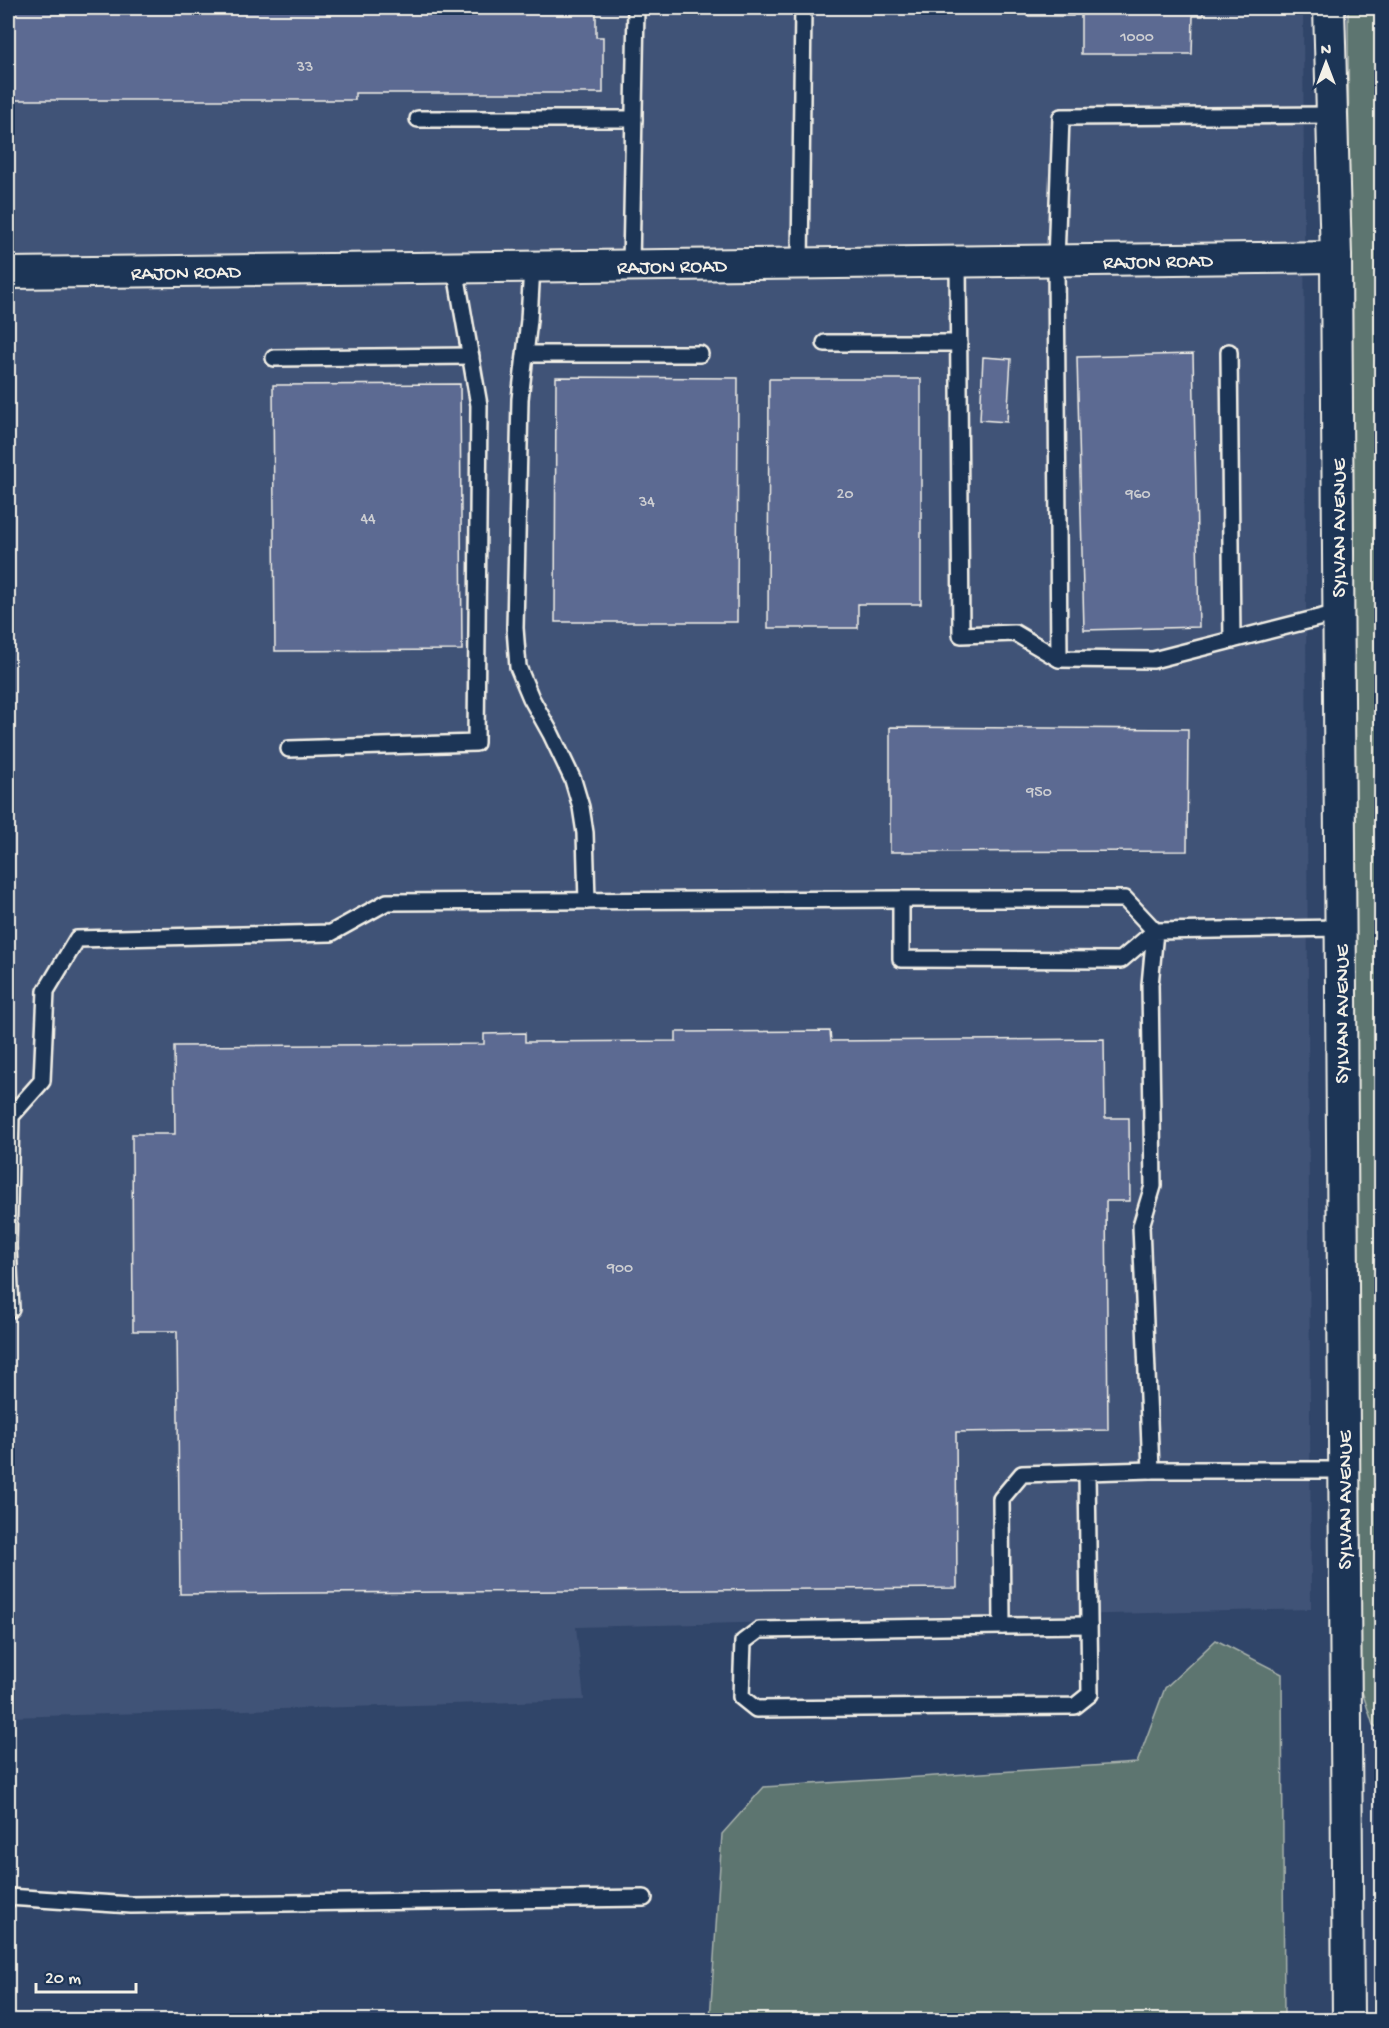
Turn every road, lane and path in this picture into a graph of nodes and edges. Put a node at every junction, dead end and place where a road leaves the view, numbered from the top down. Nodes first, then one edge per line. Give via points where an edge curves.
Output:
1 (636, 8) edge
2 (803, 8) edge
3 (1329, 8) edge
4 (1332, 115) junction
5 (418, 119) dead end
6 (634, 119) junction
7 (1336, 257) junction
8 (1056, 261) junction
9 (958, 262) junction
10 (800, 264) junction
11 (631, 265) junction
12 (532, 266) junction
13 (455, 267) junction
14 (8, 273) edge
15 (825, 343) dead end
16 (959, 343) junction
17 (1229, 352) dead end
18 (526, 354) junction
19 (700, 354) dead end
20 (471, 356) junction
21 (274, 358) dead end
22 (1338, 613) junction
23 (1232, 640) junction
24 (1059, 658) junction
25 (289, 749) dead end
26 (901, 899) junction
27 (587, 901) junction
28 (1340, 928) junction
29 (1155, 931) junction
30 (8, 1246) edge
31 (8, 1310) edge
32 (1151, 1470) junction
33 (1344, 1470) junction
34 (1087, 1472) junction
35 (1089, 1625) junction
36 (1002, 1626) junction
37 (8, 1897) edge
38 (644, 1898) dead end
39 (1348, 2020) edge

1 - 6 lane
2 - 10 lane
3 - 4 street, SYLVAN AVENUE
4 - 7 street, SYLVAN AVENUE
4 - 8 lane via 1061,117
5 - 6 lane
6 - 11 lane
7 - 8 street, RAJON ROAD
7 - 22 street, SYLVAN AVENUE
8 - 9 street, RAJON ROAD
8 - 24 lane
9 - 10 street, RAJON ROAD
9 - 16 lane
10 - 11 street, RAJON ROAD
11 - 12 street, RAJON ROAD
12 - 13 street, RAJON ROAD
12 - 18 lane
13 - 14 street, RAJON ROAD
13 - 20 lane
15 - 16 lane
16 - 24 lane via 961,635 1015,633
17 - 23 lane
18 - 19 lane
18 - 27 lane via 518,464 518,667 573,780 581,807
20 - 21 lane
20 - 25 lane via 478,405 476,743
22 - 23 lane
22 - 28 street, SYLVAN AVENUE
23 - 24 lane via 1153,660
26 - 27 lane
26 - 29 lane via 1125,899
26 - 29 lane via 901,959 1121,960
27 - 30 lane via 387,902 331,933 77,939 46,991 42,1081 10,1116
28 - 29 lane
28 - 33 street, SYLVAN AVENUE
29 - 32 lane via 1150,985 1153,1185 1141,1226
30 - 31 lane
32 - 33 lane
32 - 34 lane
33 - 39 street, SYLVAN AVENUE
34 - 35 lane
34 - 36 lane via 1022,1474 1001,1499
35 - 36 lane
35 - 36 lane via 1090,1694 1075,1706 756,1709 741,1698 743,1642 759,1629
37 - 38 lane via 131,1905

